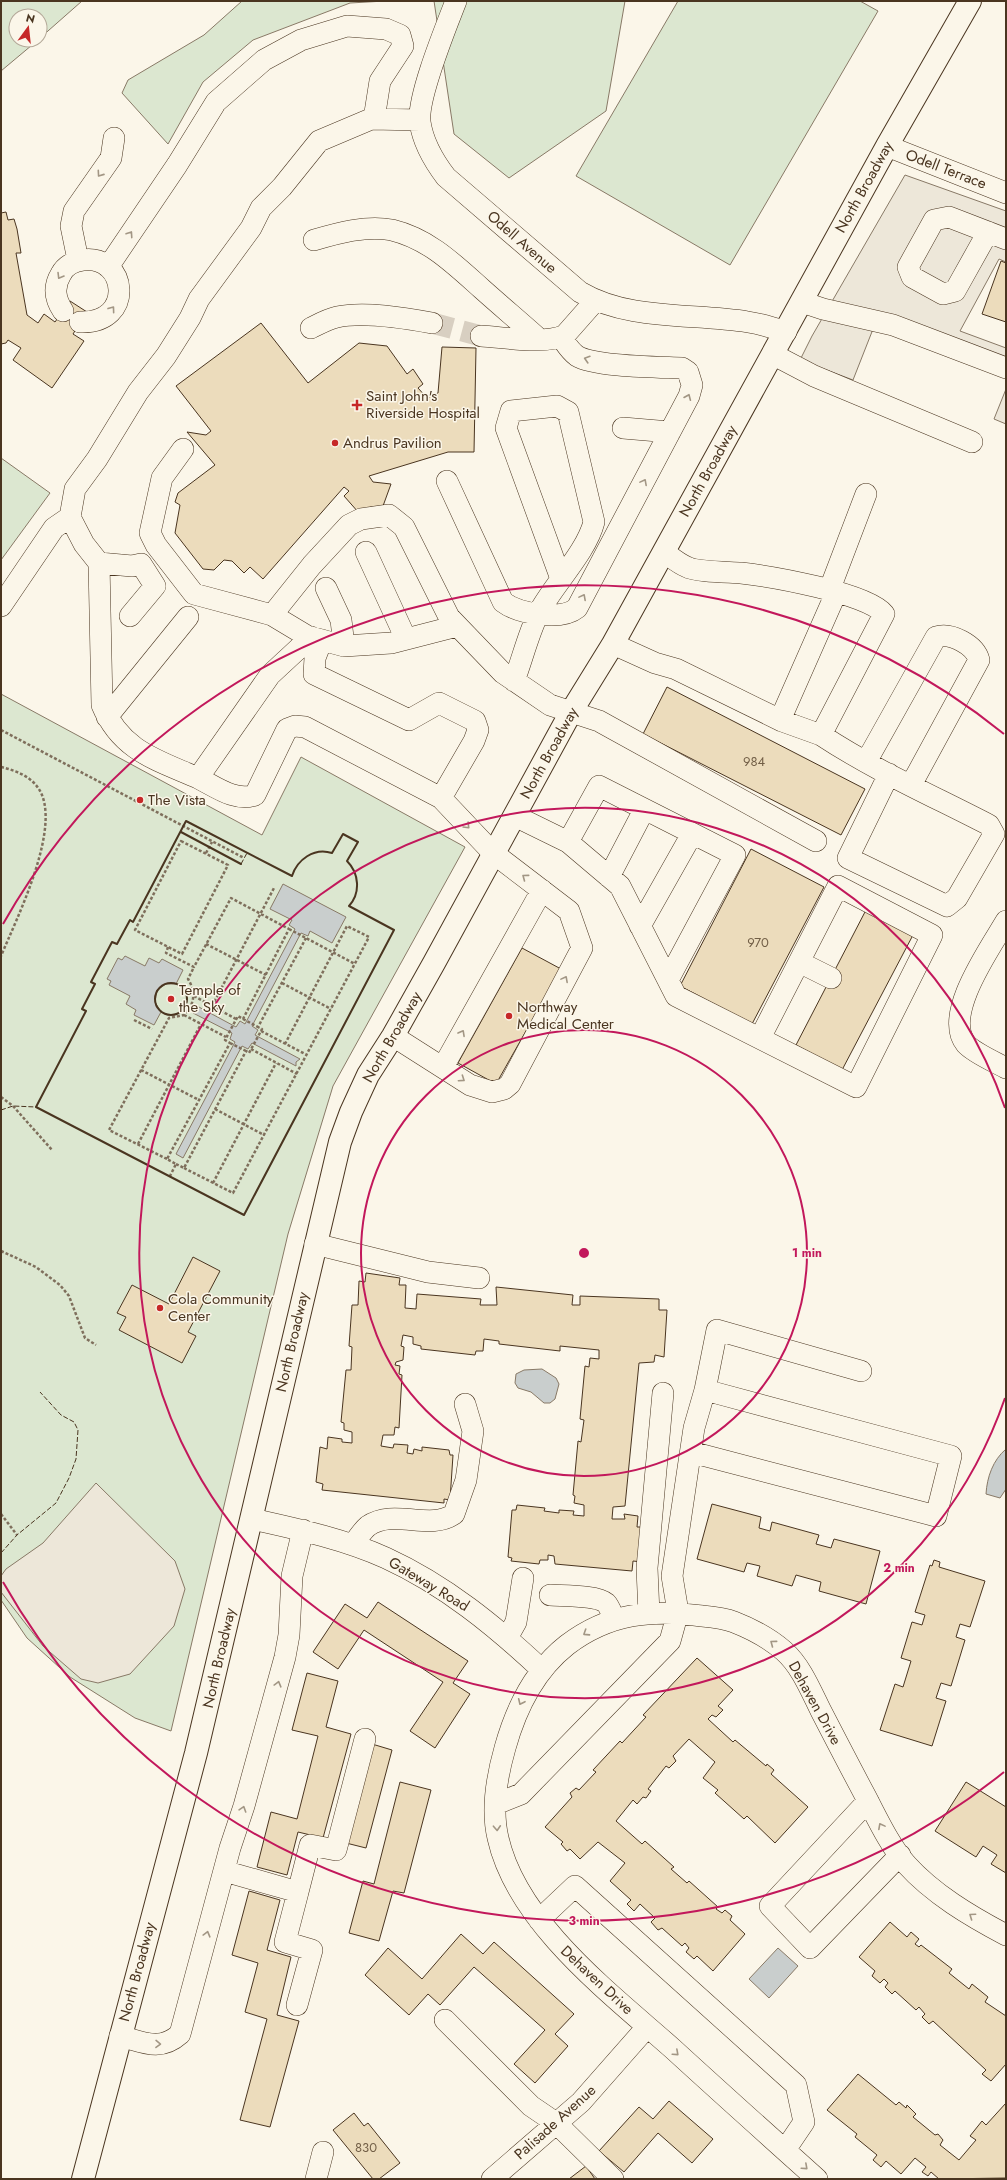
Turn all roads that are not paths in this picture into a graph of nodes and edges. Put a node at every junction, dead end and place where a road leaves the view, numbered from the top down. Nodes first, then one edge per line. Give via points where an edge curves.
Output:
1 (456, 1) edge
2 (970, 1) edge
3 (374, 119) junction
4 (420, 120) junction
5 (114, 138) dead end
6 (886, 146) junction
7 (1006, 192) edge
8 (314, 240) dead end
9 (78, 260) junction
10 (108, 267) junction
11 (595, 301) junction
12 (802, 302) junction
13 (62, 311) dead end
14 (80, 322) dead end
15 (432, 323) tunnel mouth
16 (311, 328) dead end
17 (786, 332) junction
18 (481, 336) tunnel mouth
19 (561, 337) junction
20 (539, 339) junction
21 (774, 355) junction
22 (1006, 368) edge
23 (623, 428) dead end
24 (670, 432) junction
25 (972, 442) dead end
26 (183, 449) dead end
27 (447, 482) dead end
28 (866, 494) dead end
29 (70, 517) junction
30 (366, 552) dead end
31 (664, 552) junction
32 (99, 563) junction
33 (561, 579) junction
34 (326, 588) dead end
35 (833, 592) junction
36 (1, 606) edge
37 (272, 615) junction
38 (538, 615) junction
39 (130, 616) dead end
40 (188, 617) dead end
41 (457, 626) junction
42 (316, 639) junction
43 (406, 639) junction
44 (613, 644) junction
45 (344, 646) junction
46 (514, 681) junction
47 (571, 712) junction
48 (107, 717) junction
49 (780, 720) junction
50 (821, 735) junction
51 (866, 762) junction
52 (889, 774) junction
53 (198, 778) junction
54 (911, 785) junction
55 (441, 798) junction
56 (644, 810) junction
57 (515, 816) junction
58 (692, 834) junction
59 (568, 842) junction
60 (816, 842) dead end
61 (493, 853) junction
62 (609, 877) junction
63 (542, 890) junction
64 (1006, 921) edge
65 (640, 926) junction
66 (799, 962) junction
67 (831, 978) dead end
68 (668, 980) junction
69 (393, 1036) junction
70 (760, 1038) junction
71 (443, 1067) junction
72 (1006, 1068) edge
73 (315, 1244) junction
74 (478, 1278) dead end
75 (861, 1371) dead end
76 (705, 1390) junction
77 (663, 1393) dead end
78 (465, 1404) dead end
79 (691, 1452) junction
80 (252, 1519) junction
81 (303, 1530) junction
82 (353, 1545) junction
83 (523, 1578) dead end
84 (550, 1595) dead end
85 (678, 1612) junction
86 (649, 1614) junction
87 (615, 1620) junction
88 (507, 1638) junction
89 (542, 1670) junction
90 (365, 1739) dead end
91 (868, 1801) junction
92 (496, 1804) junction
93 (900, 1855) junction
94 (224, 1872) junction
95 (298, 1892) junction
96 (539, 1920) junction
97 (1006, 1935) edge
98 (297, 2005) dead end
99 (445, 2020) dead end
100 (647, 2027) junction
101 (120, 2036) junction
102 (556, 2123) junction
103 (785, 2150) junction
104 (323, 2152) dead end
105 (83, 2179) edge
106 (316, 2179) edge
107 (492, 2179) edge
108 (613, 2179) edge
109 (818, 2179) edge

1 - 4 street, Odell Avenue via 428,80
2 - 6 main road, North Broadway
3 - 4 street
10 -> 3 street via 216,102 264,60 301,40 348,26 386,29 400,35 403,46 380,81
3 - 29 street via 319,141 282,187 261,208 251,228 199,299 166,356 138,392 97,459 75,489
4 - 11 street, Odell Avenue via 431,157 446,176 580,292
5 -> 9 street via 111,158 74,211 71,226
6 - 7 street, Odell Terrace
6 - 12 main road, North Broadway
8 - 20 street via 344,232 376,229 391,230 417,238 441,253
9 - 10 street via 99,261
9 -> 13 street via 61,272 57,282 55,292
14 -> 10 street via 101,320 110,314 116,305 119,285
11 - 17 street, Odell Avenue via 622,309 749,322
11 - 19 street
12 - 17 main road, North Broadway
12 - 22 street via 893,325
15 - 16 street via 394,316 369,315 337,317
17 - 21 main road, North Broadway
18 - 20 street
19 - 20 street
24 -> 19 street via 689,396 692,385 688,372 682,368 597,362 579,357 570,350
21 - 25 street via 814,376
21 - 31 main road, North Broadway
23 - 24 street
38 -> 24 street via 572,612 577,608
26 - 37 street via 162,478 150,533 156,545 194,594
27 - 38 street via 503,602 510,608
28 - 35 street
29 - 32 street via 84,544
29 - 36 street via 54,528
30 - 43 street
31 - 35 street via 687,568 743,573 798,582
31 - 44 main road, North Broadway
32 - 39 street via 132,566 141,564 155,586
32 - 48 street via 102,705
33 - 33 street via 591,532 594,522 568,412 557,406 511,411 506,428
33 - 38 street
34 - 45 street via 341,620
35 - 49 street
35 - 50 street via 880,608 884,614
37 - 41 street via 312,565 349,525 361,519 389,515 404,527 449,617
37 - 42 street
38 - 46 street
40 - 48 street
41 - 43 street
41 - 46 street
42 - 45 street
42 - 53 street via 270,675
42 - 55 street via 314,674 409,720 439,703 474,721 478,730 474,740
43 - 45 street via 391,643
44 - 47 main road, North Broadway
44 - 49 street via 655,663 676,669
46 - 47 street via 550,705
47 - 57 main road, North Broadway
47 - 60 street via 598,722
48 - 53 street via 121,737 143,754
49 - 50 street
50 - 51 street
51 - 52 street
51 - 54 street via 936,637 944,635 955,638 971,647 978,654 979,660
52 - 54 street
52 - 54 street via 848,858 947,906 957,898 994,834 988,825
53 - 55 street via 237,798 255,795 287,729 295,726 305,727
55 -> 61 street
56 - 58 street
56 - 59 street via 599,786
56 - 62 street
57 - 59 street
57 - 61 main road, North Broadway
58 - 65 street
58 - 68 street via 735,855
59 - 62 street
63 -> 61 street
61 - 69 main road, North Broadway
62 - 65 street via 620,886
71 -> 63 street
71 -> 63 street via 470,1085 492,1092 504,1089 513,1077 582,948 569,911
64 - 72 street via 968,986 959,1030 967,1044
65 - 68 street
66 - 67 street
66 - 70 street
66 - 70 street via 838,886 932,935 856,1087
68 - 70 street via 676,996
69 - 71 street
69 - 73 main road, North Broadway via 368,1075 351,1112 340,1142
73 - 74 street via 428,1272
73 - 80 main road, North Broadway
75 - 76 street via 717,1330
76 - 79 street via 694,1428
76 - 79 street via 951,1456 936,1516
77 - 86 street via 647,1568
78 - 82 street via 473,1431 466,1480 454,1514 442,1520 403,1518 374,1522 366,1527
79 - 85 street via 672,1576
80 - 81 street, Gateway Road
80 - 101 main road, North Broadway via 196,1753
81 - 82 street, Gateway Road
94 -> 81 street via 285,1657 289,1635 292,1576
82 - 88 street, Gateway Road via 386,1558 420,1576 459,1600
83 - 88 street via 516,1622
84 - 87 street via 603,1601
85 - 86 street, Dehaven Drive
91 -> 85 street, Dehaven Drive via 804,1678 786,1653 764,1636 729,1620
85 - 92 street via 670,1641 521,1794
86 - 87 street, Dehaven Drive via 630,1614
87 -> 89 street, Dehaven Drive via 594,1628 567,1646
88 - 89 street, Gateway Road
89 -> 92 street, Dehaven Drive via 523,1698 511,1726 501,1764
90 - 95 street via 336,1850 310,1845
93 -> 91 street, Dehaven Drive via 883,1831
91 - 93 street via 770,1906 810,1948
92 -> 96 street, Dehaven Drive via 498,1836 510,1873
97 -> 93 street, Dehaven Drive via 976,1920 932,1888
94 - 95 street
101 -> 94 street via 156,2045 166,2044 180,2034
95 - 98 street via 285,1942 312,1950
96 - 100 street, Dehaven Drive via 552,1937
96 - 103 street via 575,1886 796,2085 804,2122
99 - 102 street via 531,2106
100 - 102 street, Palisade Avenue via 581,2102
100 -> 103 street, Dehaven Drive
101 - 105 main road, North Broadway
102 - 107 street, Palisade Avenue
102 - 108 street
103 -> 109 street, Dehaven Drive
104 - 106 street

